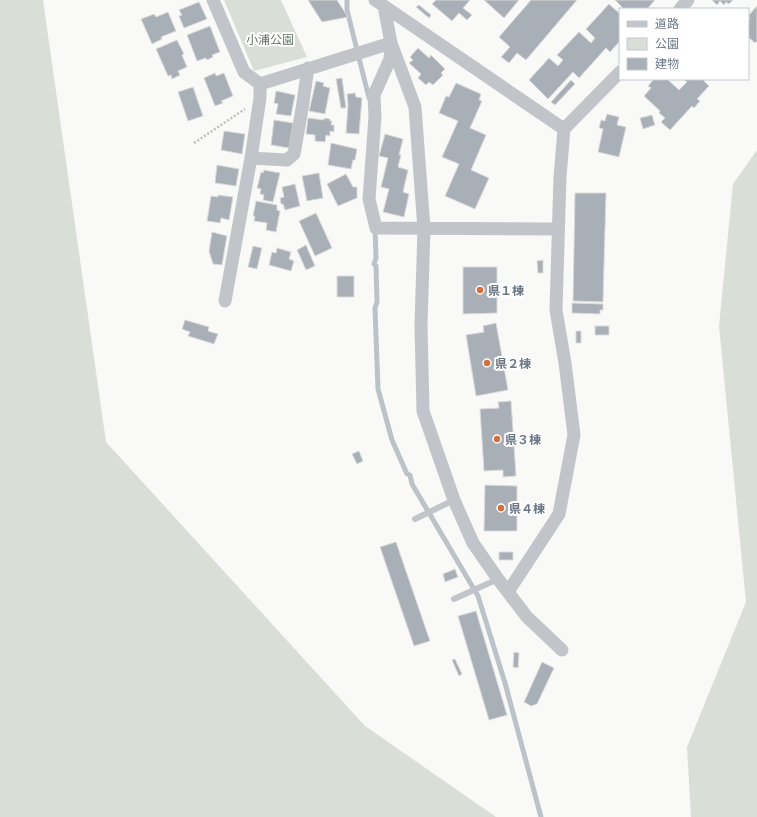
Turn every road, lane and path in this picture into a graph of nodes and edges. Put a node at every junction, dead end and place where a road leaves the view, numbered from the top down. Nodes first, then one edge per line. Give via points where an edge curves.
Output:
1 (213, 0) edge
2 (688, 0) edge
3 (379, 3) edge
4 (681, 8) edge
5 (391, 43) junction
6 (308, 68) junction
7 (619, 73) edge
8 (260, 84) junction
9 (260, 98) junction
10 (564, 129) junction
11 (194, 143) dead end
12 (251, 158) junction
13 (424, 229) junction
14 (557, 230) junction
15 (225, 301) dead end
16 (454, 500) junction
17 (415, 519) dead end
18 (498, 579) junction
19 (508, 592) junction
20 (454, 599) dead end
21 (562, 650) dead end

1 - 8 street via 244,72
2 - 4 street
3 - 5 street
3 - 10 street
5 - 6 street
5 - 13 street via 415,107
5 - 13 street via 390,59 374,95 375,117 369,199 376,228
6 - 8 street
6 - 12 street via 294,154 287,160
7 - 10 street
8 - 9 street
9 - 11 path
9 - 12 street
10 - 14 street
12 - 15 street
13 - 14 street
13 - 16 street via 421,325 423,411
14 - 19 street via 556,310 574,435 559,514
16 - 17 lane
16 - 18 street via 473,543
18 - 19 street
18 - 20 lane
19 - 21 street via 527,617

